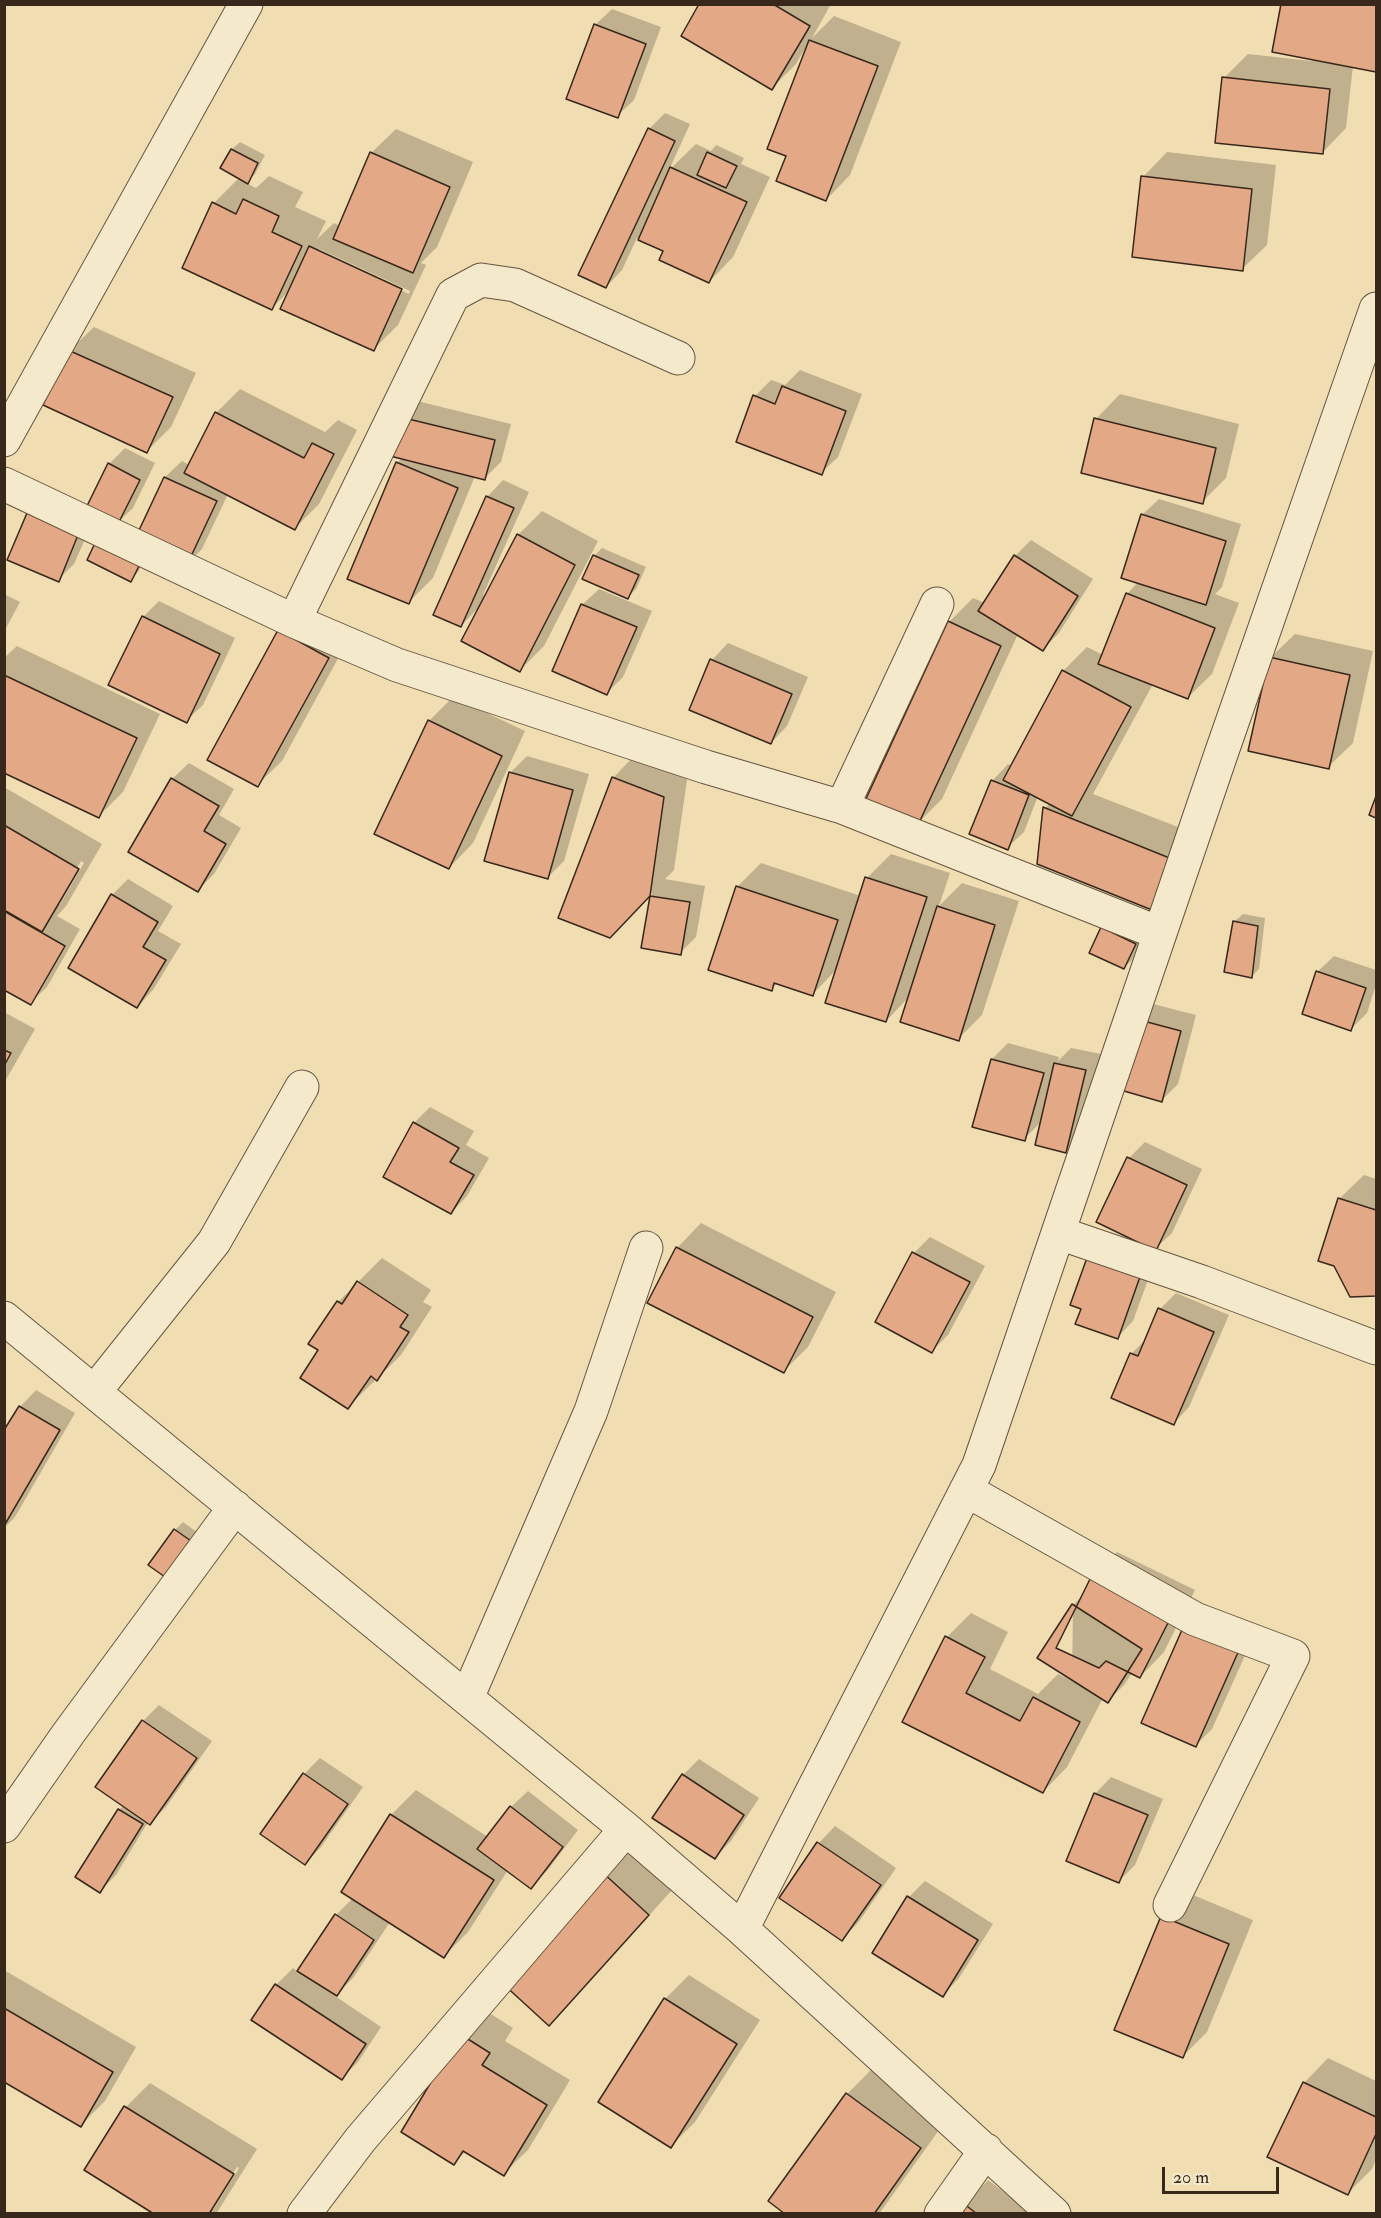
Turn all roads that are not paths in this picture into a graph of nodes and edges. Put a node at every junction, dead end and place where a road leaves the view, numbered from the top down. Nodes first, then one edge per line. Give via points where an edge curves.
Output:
1 (246, 4) edge
2 (1377, 309) edge
3 (678, 358) dead end
4 (4, 440) edge
5 (4, 484) edge
6 (937, 604) dead end
7 (294, 621) junction
8 (842, 807) junction
9 (1159, 933) junction
10 (302, 1087) dead end
11 (1059, 1233) junction
12 (646, 1248) dead end
13 (7, 1326) edge
14 (1377, 1348) edge
15 (95, 1391) junction
16 (966, 1490) junction
17 (235, 1507) junction
18 (466, 1698) junction
19 (4, 1826) edge
20 (626, 1829) junction
21 (1170, 1905) dead end
22 (742, 1929) junction
23 (986, 2150) junction
24 (304, 2214) edge
25 (941, 2214) edge
26 (1054, 2214) edge

1 - 4 street
2 - 9 street
3 - 7 street via 515,285 481,280 453,295
5 - 7 street
6 - 8 street
7 - 8 street via 398,665 706,767
8 - 9 street
9 - 11 street
10 - 15 street via 214,1242
11 - 14 street
11 - 16 street via 979,1465
12 - 18 street via 591,1411
13 - 15 street
15 - 17 street
16 - 21 street via 1195,1619 1293,1656
16 - 22 street
17 - 18 street
17 - 19 street
18 - 20 street
20 - 22 street
20 - 24 street via 360,2140
22 - 23 street
23 - 25 street
23 - 26 street

